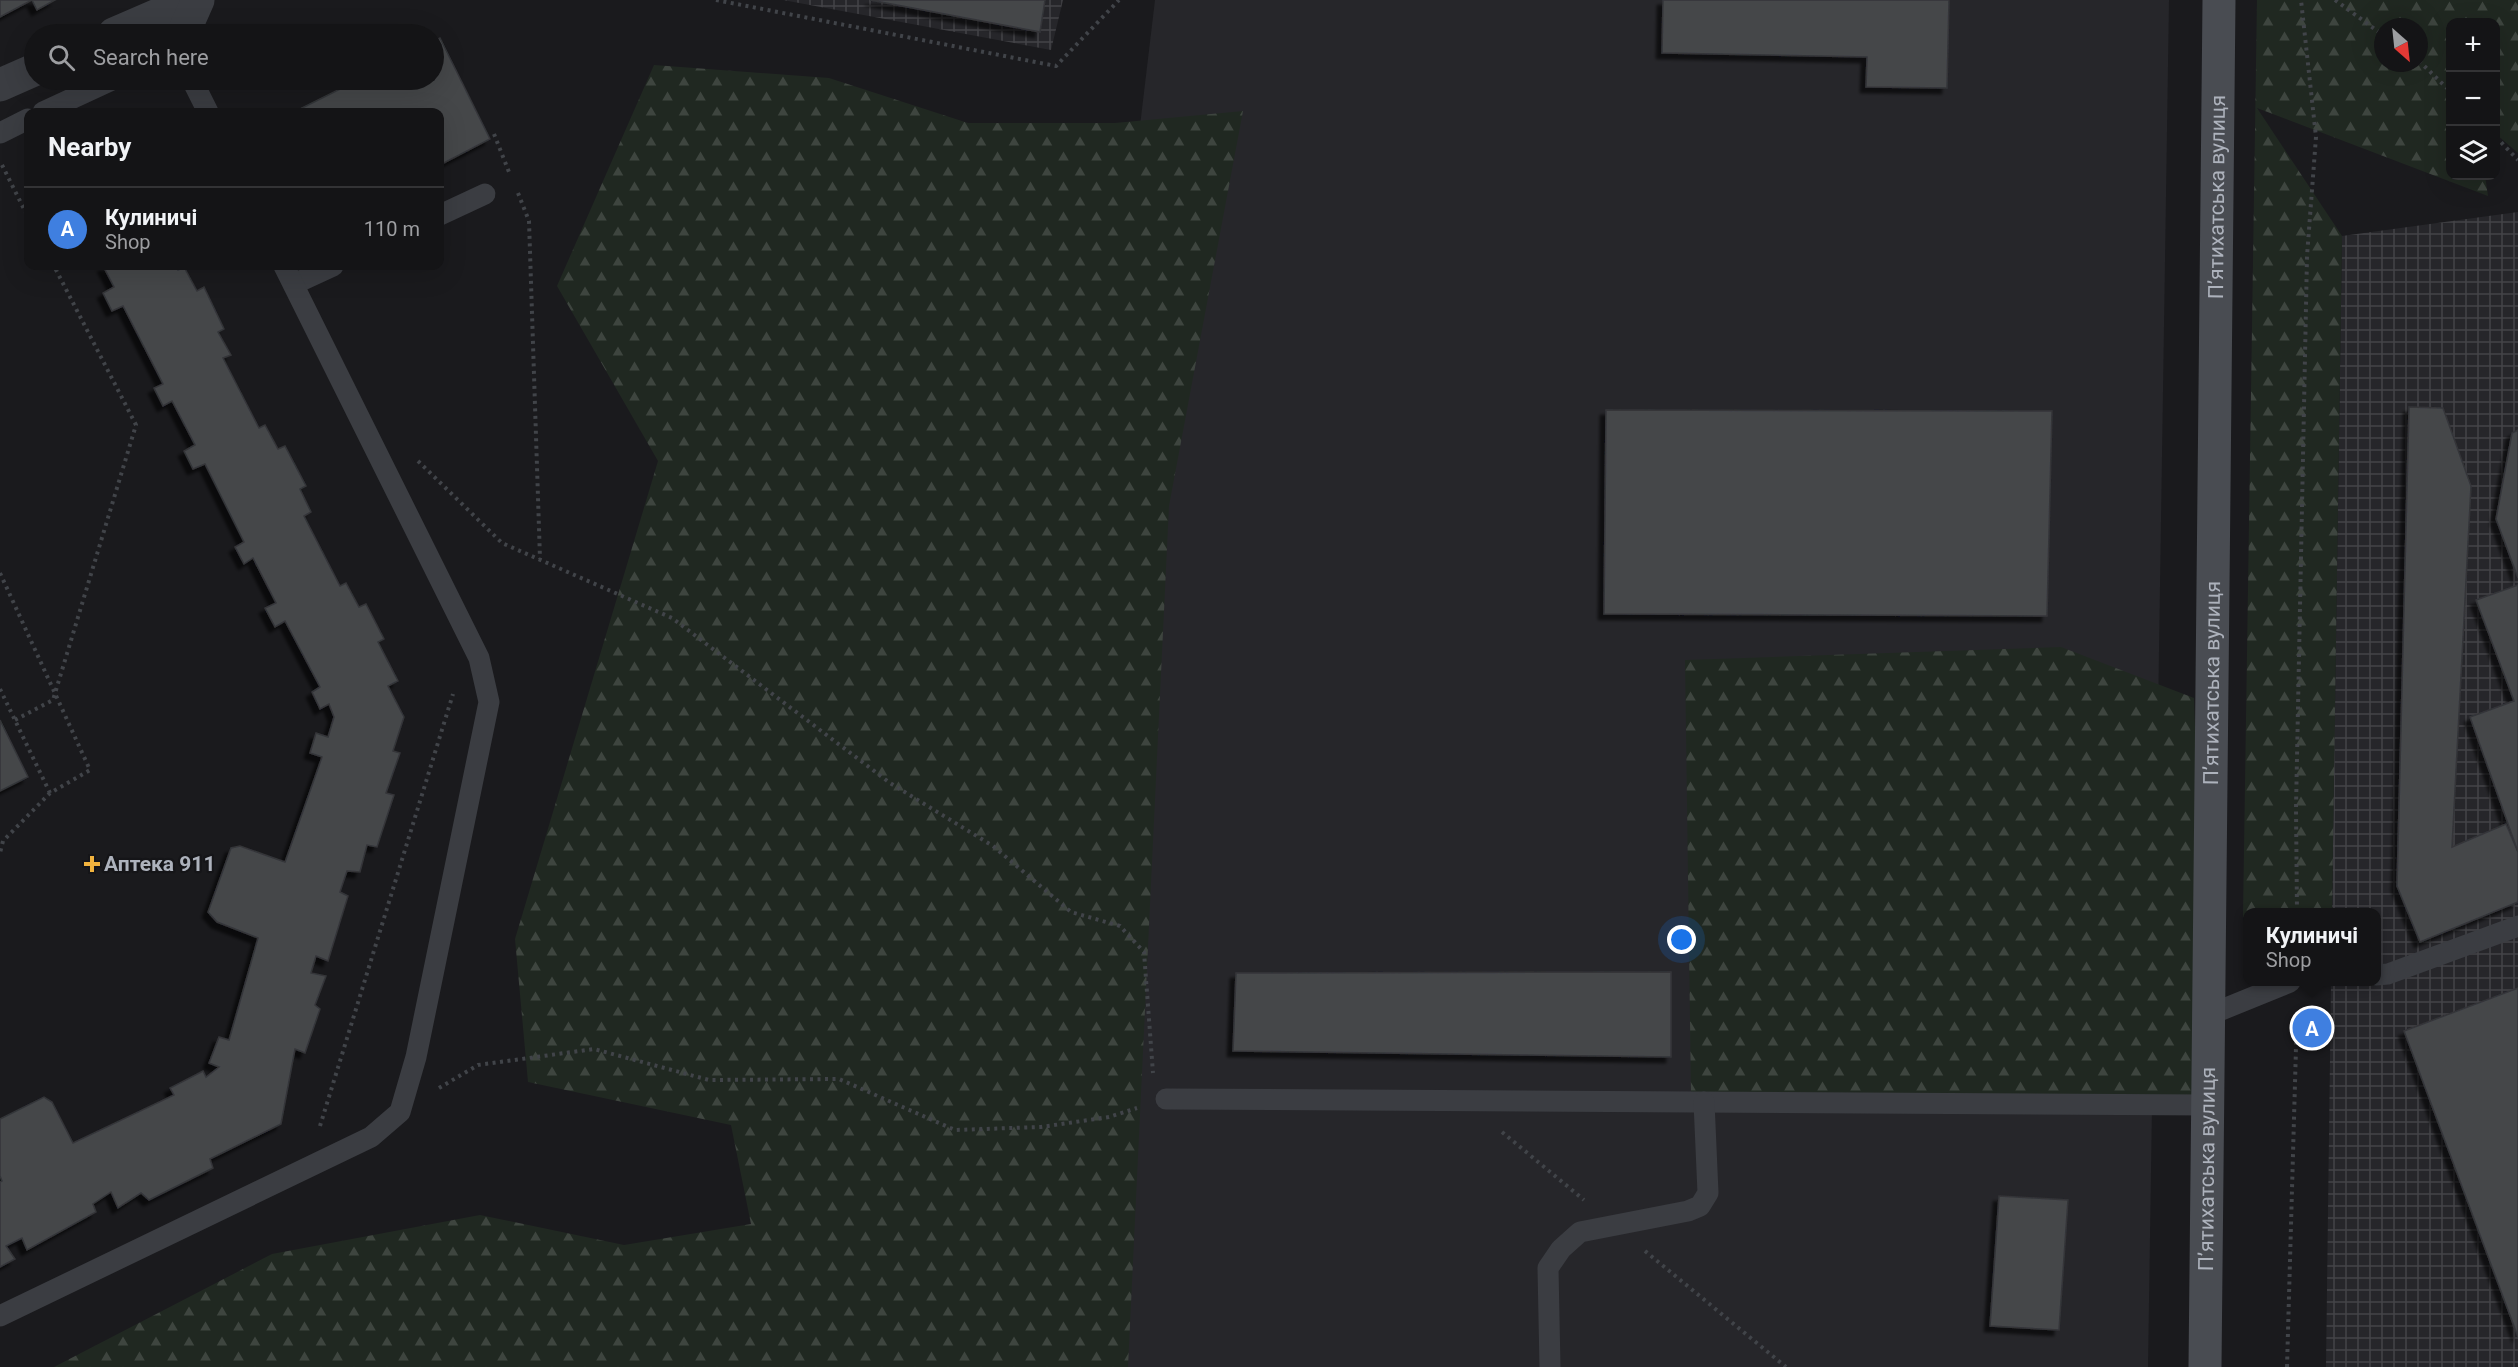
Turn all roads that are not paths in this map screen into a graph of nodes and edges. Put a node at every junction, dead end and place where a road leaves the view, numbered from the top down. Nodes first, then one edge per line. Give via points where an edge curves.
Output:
1 (192, 0) edge
2 (198, 0) edge
3 (2219, 0) edge
4 (137, 24) edge
5 (187, 24) edge
6 (24, 74) edge
7 (0, 85) edge
8 (90, 90) edge
9 (197, 90) edge
10 (52, 108) edge
11 (206, 108) edge
12 (24, 121) edge
13 (0, 133) edge
14 (485, 194) dead end
15 (444, 213) edge
16 (313, 270) edge
17 (289, 275) edge
18 (2518, 926) edge
19 (2381, 975) edge
20 (2278, 986) edge
21 (2209, 1016) junction
22 (1166, 1099) road end
23 (1704, 1102) junction
24 (2208, 1105) junction
25 (0, 1316) edge
26 (1550, 1367) edge
27 (2205, 1367) edge

1 - 4 street
2 - 5 street
3 - 21 street, П’ятихатська вулиця
6 - 7 street
8 - 10 lane
9 - 11 lane
12 - 13 lane
14 - 15 lane
16 - 17 lane
17 - 25 lane via 479,658 489,702 416,1057 400,1112 371,1137
18 - 19 lane
20 - 21 lane
21 - 24 street, П’ятихатська вулиця
22 - 23 lane
23 - 24 lane
23 - 26 lane via 1708,1193 1700,1206 1580,1232 1548,1268
24 - 27 street, П’ятихатська вулиця

